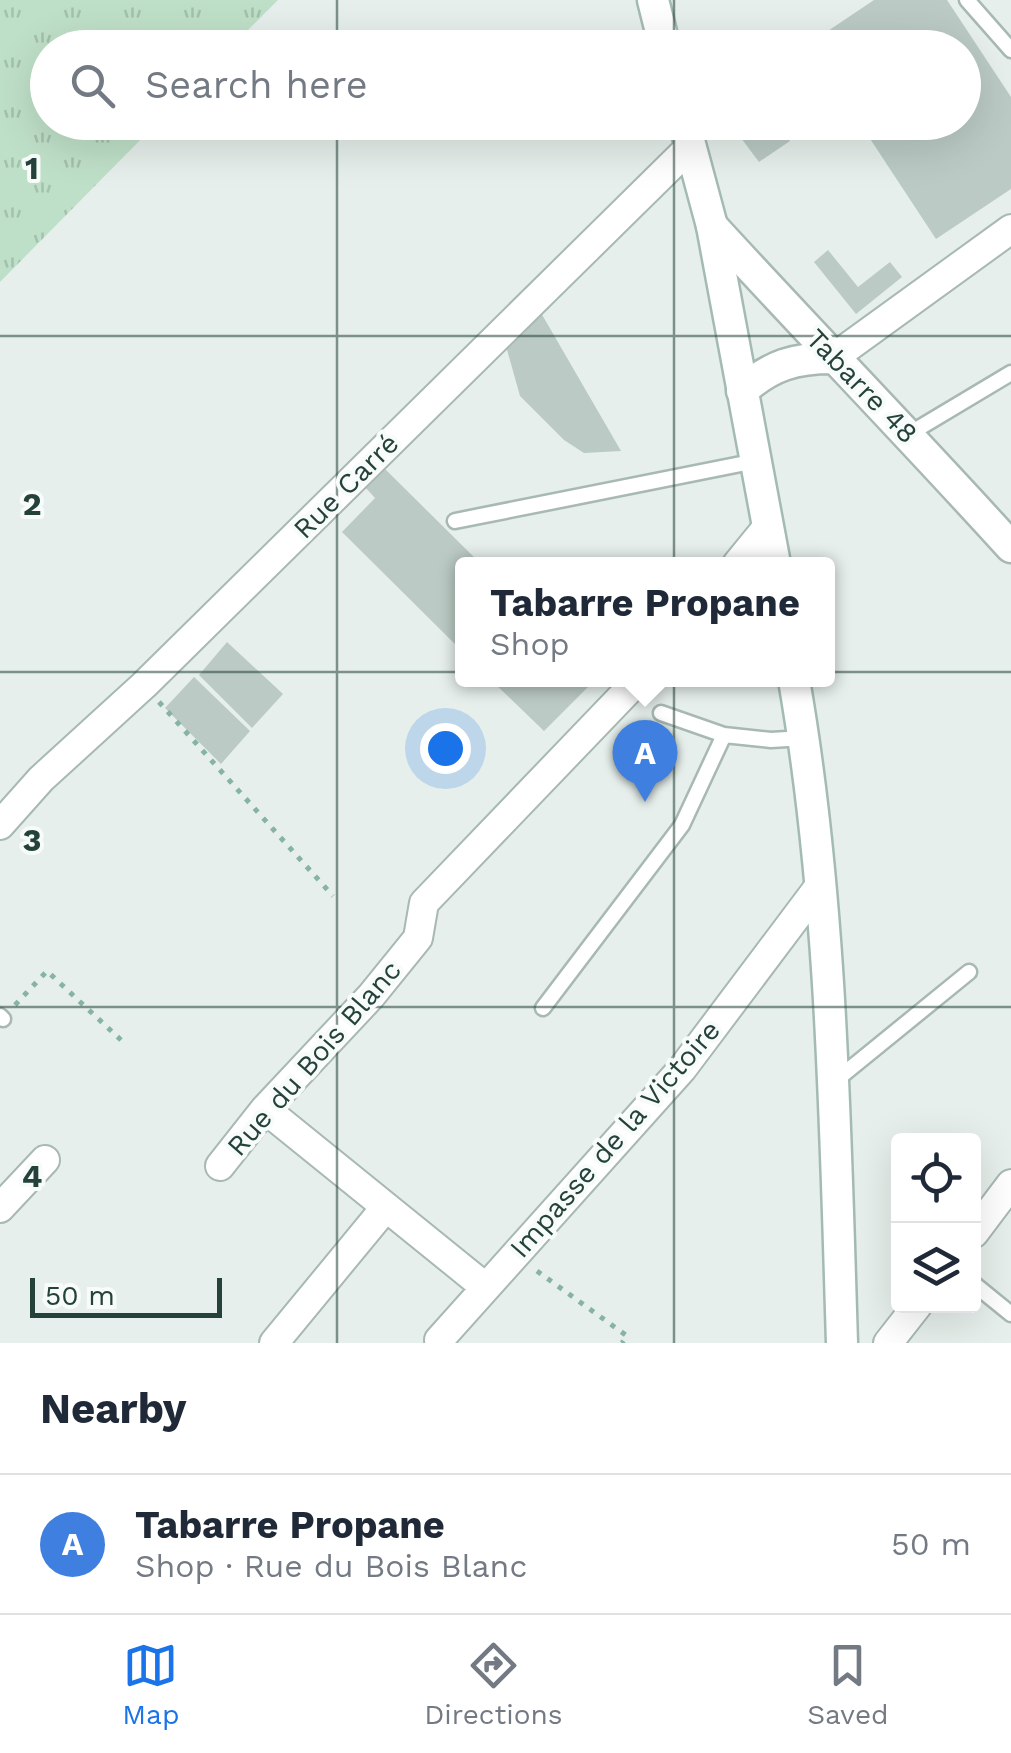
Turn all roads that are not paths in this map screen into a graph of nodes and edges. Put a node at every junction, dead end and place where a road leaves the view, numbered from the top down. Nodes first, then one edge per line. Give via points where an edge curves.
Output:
1 (653, 0) edge
2 (967, 0) edge
3 (660, 30) edge
4 (1011, 50) edge
5 (682, 140) edge
6 (688, 140) edge
7 (712, 226) junction
8 (1011, 229) edge
9 (833, 358) junction
10 (1011, 373) edge
11 (742, 390) junction
12 (909, 434) junction
13 (756, 461) junction
14 (455, 521) dead end
15 (768, 526) junction
16 (1011, 547) edge
17 (743, 557) edge
18 (774, 557) edge
19 (631, 687) edge
20 (795, 687) edge
21 (661, 714) dead end
22 (724, 736) junction
23 (804, 738) junction
24 (0, 825) edge
25 (820, 884) junction
26 (969, 972) dead end
27 (543, 1008) dead end
28 (834, 1082) junction
29 (265, 1109) junction
30 (45, 1160) dead end
31 (220, 1166) dead end
32 (1009, 1190) edge
33 (386, 1207) junction
34 (0, 1208) edge
35 (981, 1224) edge
36 (485, 1287) junction
37 (981, 1290) edge
38 (912, 1313) edge
39 (1011, 1314) edge
40 (439, 1340) dead end
41 (274, 1343) edge
42 (842, 1343) edge
43 (888, 1343) edge

1 - 3 main road
2 - 4 lane
5 - 24 street, Rue Carré
6 - 7 main road
7 - 9 main road, Tabarre 48
7 - 11 main road
8 - 9 street
9 - 11 main road via 779,366
9 - 12 main road, Tabarre 48
10 - 12 lane
11 - 13 main road
12 - 16 main road, Tabarre 48
13 - 14 lane
13 - 15 main road
15 - 17 street
15 - 18 main road
19 - 29 street, Rue du Bois Blanc via 424,903 418,938
20 - 23 main road
21 - 22 lane
22 - 23 lane
22 - 27 lane via 682,825
23 - 25 main road
25 - 28 main road
25 - 36 street, Impasse de la Victoire via 682,1069
26 - 28 lane
28 - 42 main road
29 - 31 street, Rue du Bois Blanc
29 - 33 street
30 - 34 street
32 - 35 street
33 - 36 street
33 - 41 street
36 - 40 street, Impasse de la Victoire
37 - 39 lane
38 - 43 street

